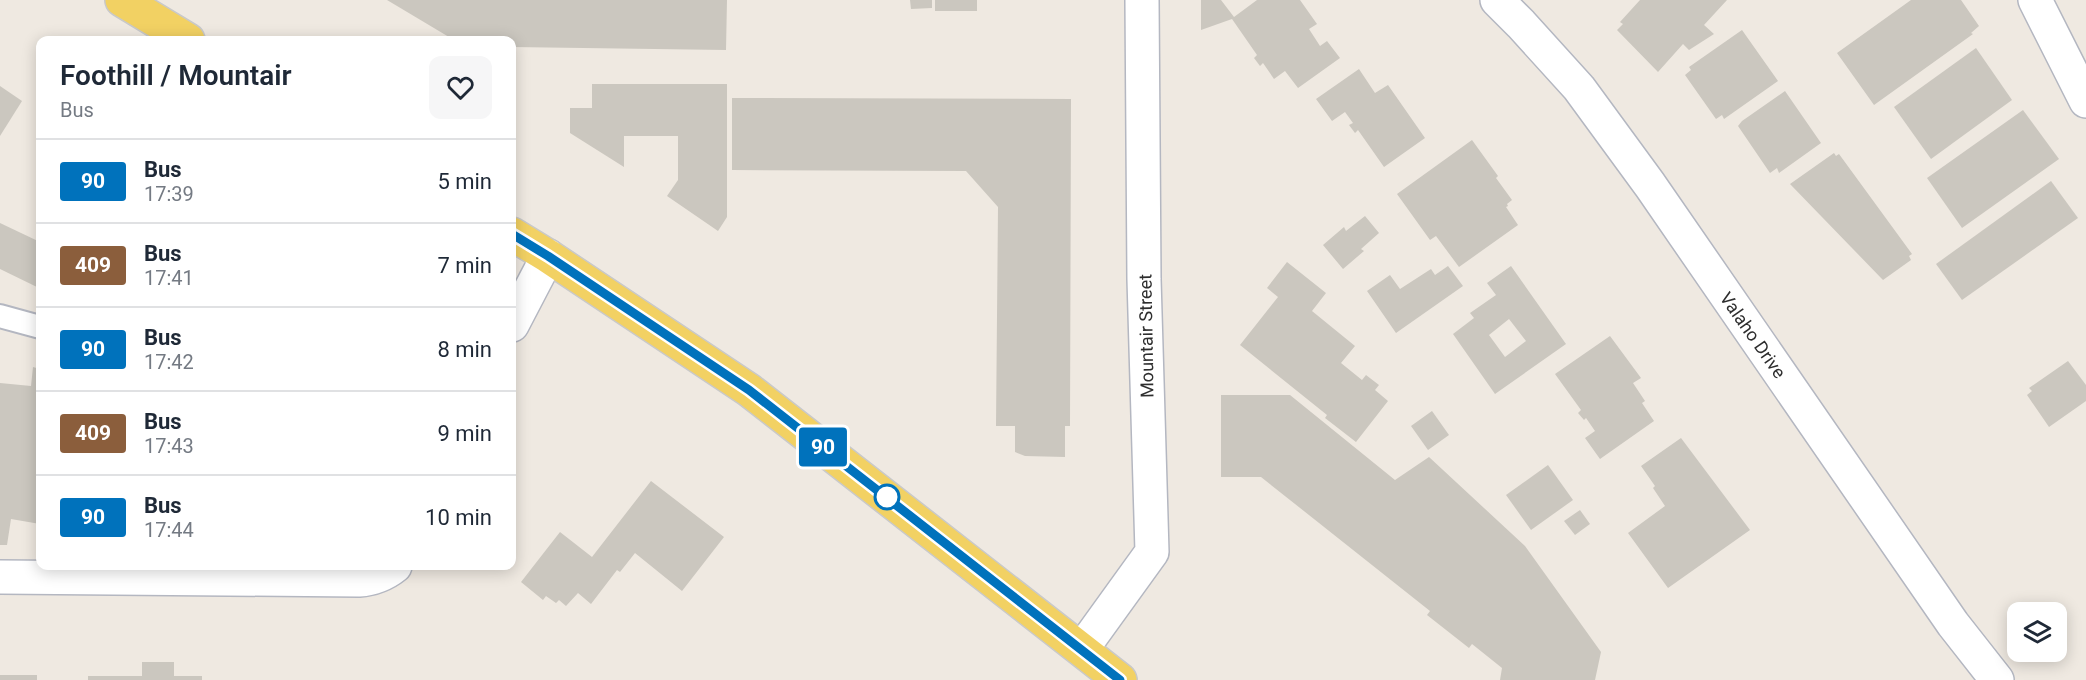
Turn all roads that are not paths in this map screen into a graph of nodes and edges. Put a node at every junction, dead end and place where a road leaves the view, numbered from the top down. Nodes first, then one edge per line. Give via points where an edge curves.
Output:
1 (122, 0) edge
2 (1142, 0) edge
3 (1497, 0) edge
4 (2035, 0) edge
5 (181, 36) edge
6 (2086, 101) edge
7 (516, 236) edge
8 (548, 256) junction
9 (0, 316) edge
10 (516, 316) edge
11 (36, 326) edge
12 (390, 570) edge
13 (0, 577) edge
14 (1082, 650) junction
15 (1120, 680) edge
16 (1997, 680) edge

1 - 5 main road
2 - 14 street, Mountair Street via 1144,279 1152,552
3 - 16 street, Valaho Drive via 1580,88 1953,624
4 - 6 street
7 - 8 main road
8 - 10 street
8 - 14 main road via 749,390
9 - 11 lane
12 - 13 street via 359,580
14 - 15 main road

